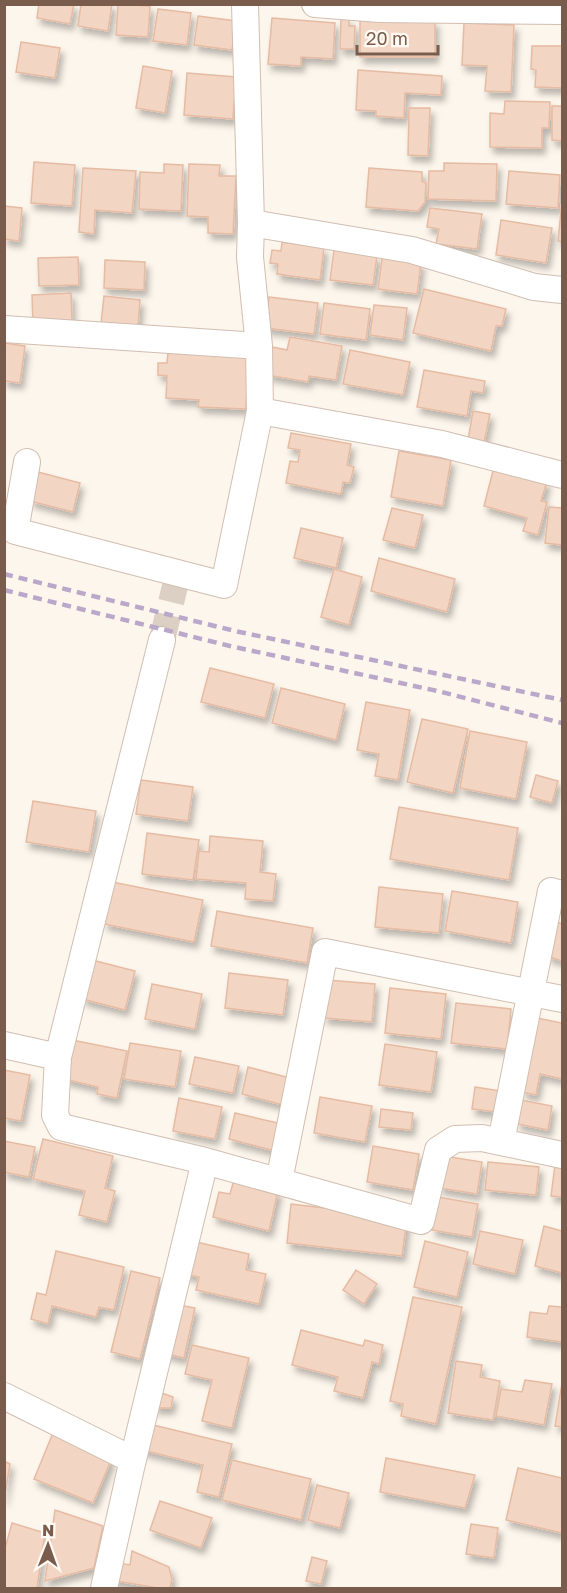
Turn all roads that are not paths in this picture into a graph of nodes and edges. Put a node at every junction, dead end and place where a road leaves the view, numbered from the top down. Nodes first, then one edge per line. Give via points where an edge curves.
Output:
1 (245, 4) edge
2 (315, 4) edge
3 (439, 7) edge
4 (562, 11) edge
5 (251, 223) junction
6 (562, 290) edge
7 (4, 329) edge
8 (259, 346) junction
9 (260, 411) junction
10 (27, 462) dead end
11 (562, 475) edge
12 (175, 586) dead end
13 (226, 599) dead end
14 (162, 640) tunnel mouth
15 (562, 894) edge
16 (530, 993) junction
17 (562, 999) edge
18 (4, 1045) edge
19 (58, 1057) junction
20 (501, 1142) junction
21 (562, 1155) edge
22 (205, 1161) junction
23 (279, 1181) junction
24 (4, 1396) edge
25 (133, 1461) junction
26 (104, 1588) edge

1 - 5 street
2 - 3 street via 380,9
3 - 4 street
5 - 6 street via 412,250 534,287
5 - 8 street via 250,257
7 - 8 street
8 - 9 street
9 - 10 street via 224,585 15,531
9 - 11 street via 442,444
12 - 13 street
14 - 19 street
15 - 16 street via 551,891
16 - 17 street
16 - 20 street
16 - 23 street via 326,952
18 - 19 street
19 - 22 street via 55,1115 61,1127
20 - 21 street
20 - 23 street via 455,1139 438,1150 421,1221
22 - 23 street
22 - 25 street
24 - 25 street
25 - 26 street

